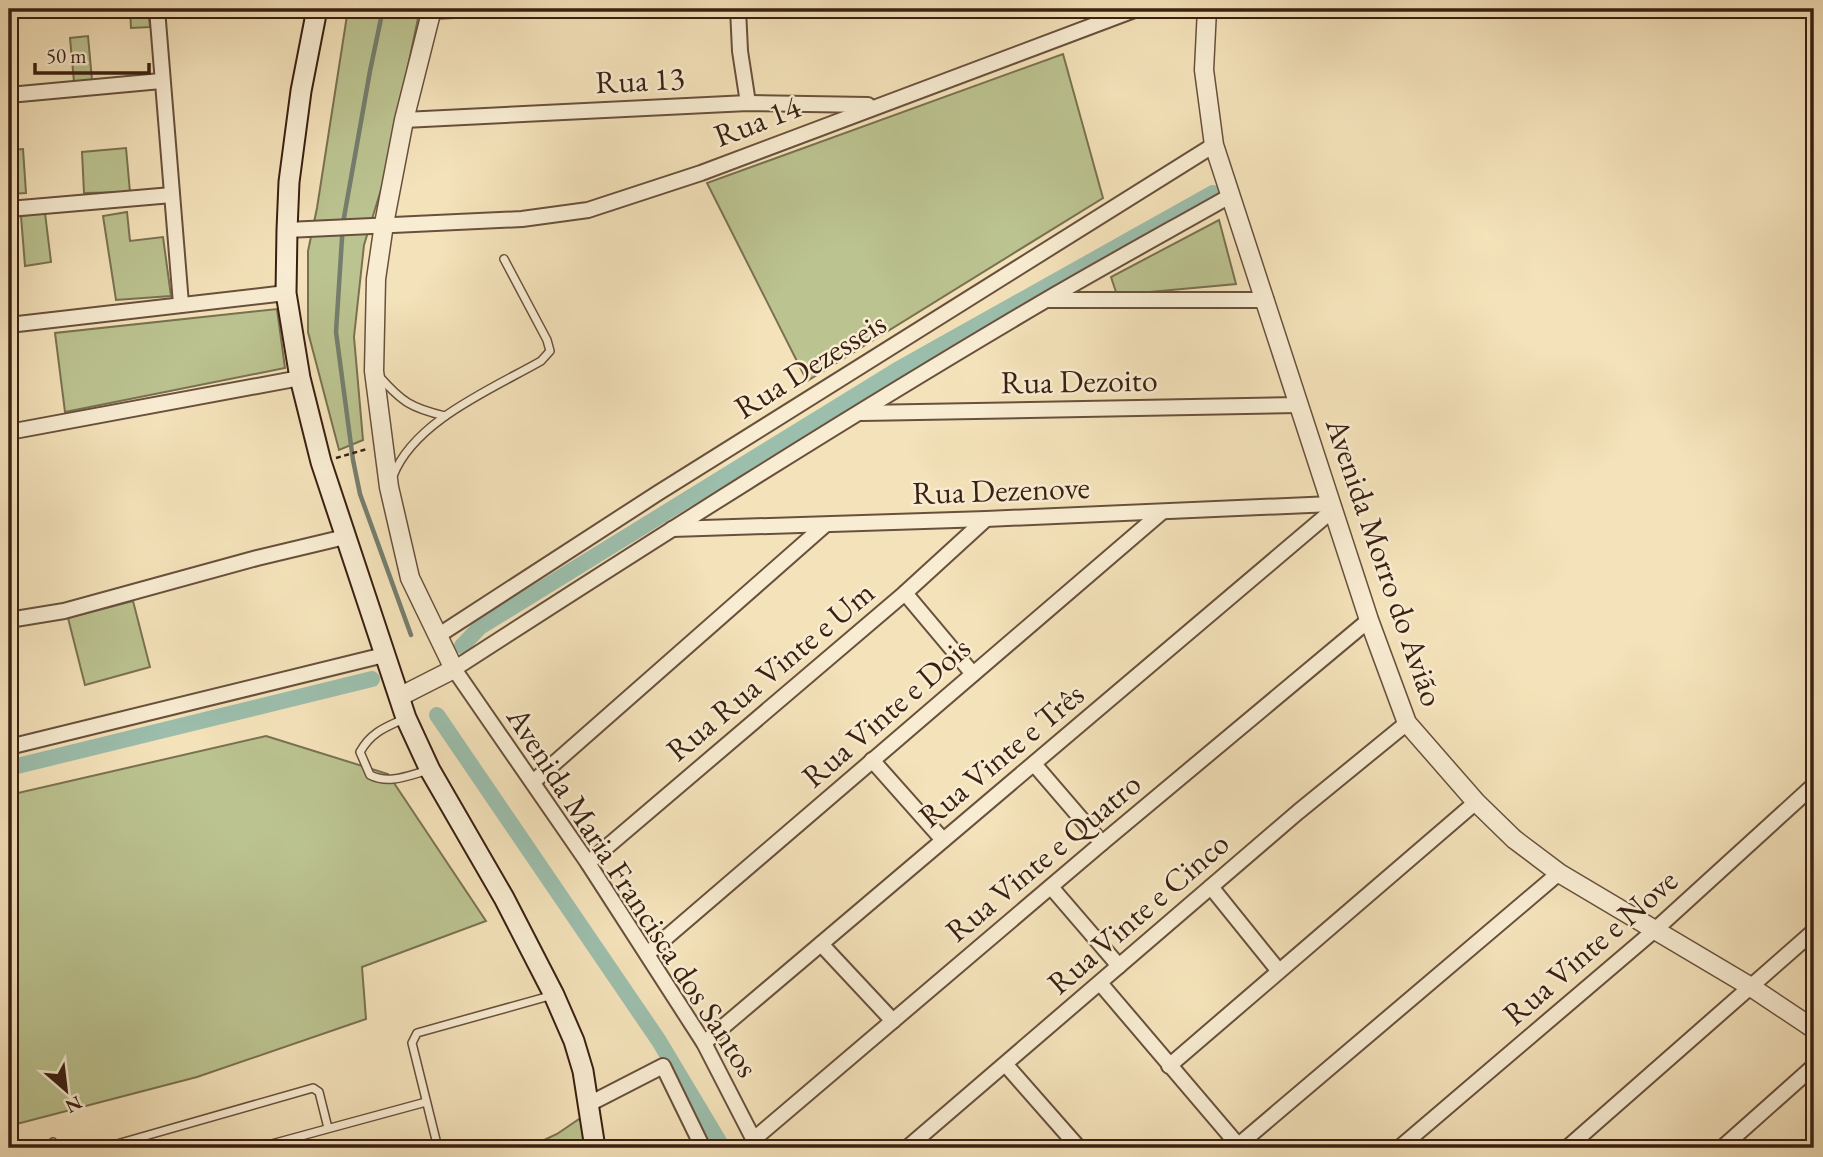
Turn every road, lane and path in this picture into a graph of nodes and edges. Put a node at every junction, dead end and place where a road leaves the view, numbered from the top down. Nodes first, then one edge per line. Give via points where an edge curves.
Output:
1 (157, 9) edge
2 (317, 9) edge
3 (477, 9) edge
4 (738, 9) edge
5 (1138, 9) edge
6 (1207, 9) edge
7 (432, 10) edge
8 (161, 82) junction
9 (9, 95) edge
10 (748, 103) junction
11 (878, 105) junction
12 (404, 120) junction
13 (1213, 145) junction
14 (172, 195) junction
15 (1230, 197) junction
16 (9, 209) edge
17 (384, 224) junction
18 (287, 230) junction
19 (504, 259) dead end
20 (286, 293) junction
21 (1046, 300) junction
22 (1266, 300) junction
23 (181, 304) junction
24 (9, 325) edge
25 (374, 371) junction
26 (300, 378) junction
27 (1298, 405) junction
28 (861, 413) junction
29 (445, 416) junction
30 (9, 432) edge
31 (371, 448) dead end
32 (340, 457) dead end
33 (389, 487) junction
34 (1333, 507) junction
35 (1162, 512) junction
36 (986, 519) junction
37 (825, 525) junction
38 (671, 529) junction
39 (345, 537) junction
40 (905, 593) junction
41 (9, 620) edge
42 (1369, 620) junction
43 (439, 635) junction
44 (384, 655) junction
45 (454, 669) junction
46 (973, 674) junction
47 (399, 697) junction
48 (406, 718) junction
49 (1407, 723) junction
50 (9, 747) edge
51 (872, 760) junction
52 (1034, 764) junction
53 (430, 770) junction
54 (533, 782) junction
55 (1814, 785) edge
56 (1476, 802) junction
57 (943, 840) junction
58 (1102, 843) junction
59 (588, 863) junction
60 (1559, 873) junction
61 (1051, 887) junction
62 (1211, 887) junction
63 (1656, 929) junction
64 (1814, 931) edge
65 (821, 944) junction
66 (646, 954) junction
67 (1119, 966) junction
68 (1278, 970) junction
69 (1100, 983) junction
70 (1751, 987) junction
71 (554, 995) junction
72 (893, 1021) junction
73 (1814, 1029) edge
74 (704, 1042) junction
75 (1006, 1065) junction
76 (1169, 1066) junction
77 (1814, 1066) edge
78 (426, 1102) junction
79 (589, 1104) junction
80 (328, 1128) junction
81 (756, 1143) edge
82 (1074, 1146) edge
83 (116, 1147) edge
84 (1236, 1147) edge
85 (103, 1148) edge
86 (257, 1148) edge
87 (438, 1148) edge
88 (595, 1148) edge
89 (704, 1148) edge
90 (907, 1148) edge
91 (1399, 1148) edge
92 (1566, 1148) edge
93 (1722, 1148) edge

1 - 8 street
2 - 18 main road via 300,91
3 - 7 street
4 - 10 street
5 - 11 street, Rua 14
6 - 13 street, Avenida Morro do Avião via 1205,70
7 - 12 street
8 - 9 street
8 - 14 street
10 - 11 street, Rua 13
10 - 12 street, Rua 13
11 - 17 street, Rua 14 via 701,173 588,210 522,219
12 - 17 street
13 - 15 street, Avenida Morro do Avião
13 - 43 street, Rua Dezesseis
14 - 16 street
14 - 23 street
15 - 21 street
15 - 22 street, Avenida Morro do Avião
17 - 18 street, Rua 14
17 - 25 street via 376,279
18 - 20 main road
19 - 29 lane via 550,351
20 - 23 street
20 - 26 main road
21 - 22 street
21 - 28 street
22 - 27 street, Avenida Morro do Avião
23 - 24 street
25 - 29 lane via 396,396 416,409
25 - 33 street
26 - 30 street
26 - 39 main road
27 - 28 street, Rua Dezoito
27 - 34 street, Avenida Morro do Avião
28 - 38 street
29 - 33 lane via 400,458
31 - 32 path
33 - 43 street via 410,578
34 - 35 street, Rua Dezenove
34 - 42 street, Avenida Morro do Avião
34 - 52 street, Rua Vinte e Três
35 - 36 street, Rua Dezenove
35 - 46 street, Rua Vinte e Dois
36 - 37 street, Rua Dezenove
36 - 40 street, Rua Rua Vinte e Um
37 - 38 street, Rua Dezenove
37 - 54 street
38 - 45 street
39 - 41 street via 64,611
39 - 44 main road
40 - 46 street
40 - 59 street, Rua Rua Vinte e Um
42 - 49 street, Avenida Morro do Avião
42 - 58 street, Rua Vinte e Quatro
43 - 45 street
44 - 47 main road
44 - 50 street
45 - 47 street
45 - 54 street, Avenida Maria Francisca dos Santos
46 - 51 street, Rua Vinte e Dois
47 - 48 main road
48 - 53 main road
48 - 53 lane via 367,739 360,752 370,775 391,781
49 - 56 street, Avenida Morro do Avião
49 - 62 street, Rua Vinte e Cinco
51 - 57 street
51 - 66 street, Rua Vinte e Dois
52 - 57 street, Rua Vinte e Três
52 - 58 street
53 - 71 main road
54 - 59 street, Avenida Maria Francisca dos Santos
55 - 63 street, Rua Vinte e Nove
56 - 60 street, Avenida Morro do Avião
56 - 68 street
57 - 65 street, Rua Vinte e Três
58 - 61 street, Rua Vinte e Quatro
59 - 66 street, Avenida Maria Francisca dos Santos
60 - 63 street, Avenida Morro do Avião
60 - 84 street
61 - 67 street
61 - 72 street, Rua Vinte e Quatro
62 - 67 street, Rua Vinte e Cinco
62 - 68 street
63 - 70 street, Avenida Morro do Avião
63 - 91 street, Rua Vinte e Nove
64 - 70 street
65 - 72 street
65 - 74 street, Rua Vinte e Três
66 - 74 street, Avenida Maria Francisca dos Santos
67 - 69 street, Rua Vinte e Cinco
68 - 76 street
69 - 75 street, Rua Vinte e Cinco
69 - 76 street
70 - 73 street, Avenida Morro do Avião
70 - 92 street
71 - 78 lane via 417,1033 412,1043
71 - 79 main road via 574,1041
72 - 81 street, Rua Vinte e Quatro
74 - 81 street, Avenida Maria Francisca dos Santos
75 - 82 street
75 - 90 street, Rua Vinte e Cinco
76 - 84 street
77 - 93 street
78 - 80 lane
78 - 87 lane
79 - 88 main road
79 - 89 street via 663,1066
80 - 83 lane via 319,1092 313,1088
80 - 86 lane
83 - 85 lane

